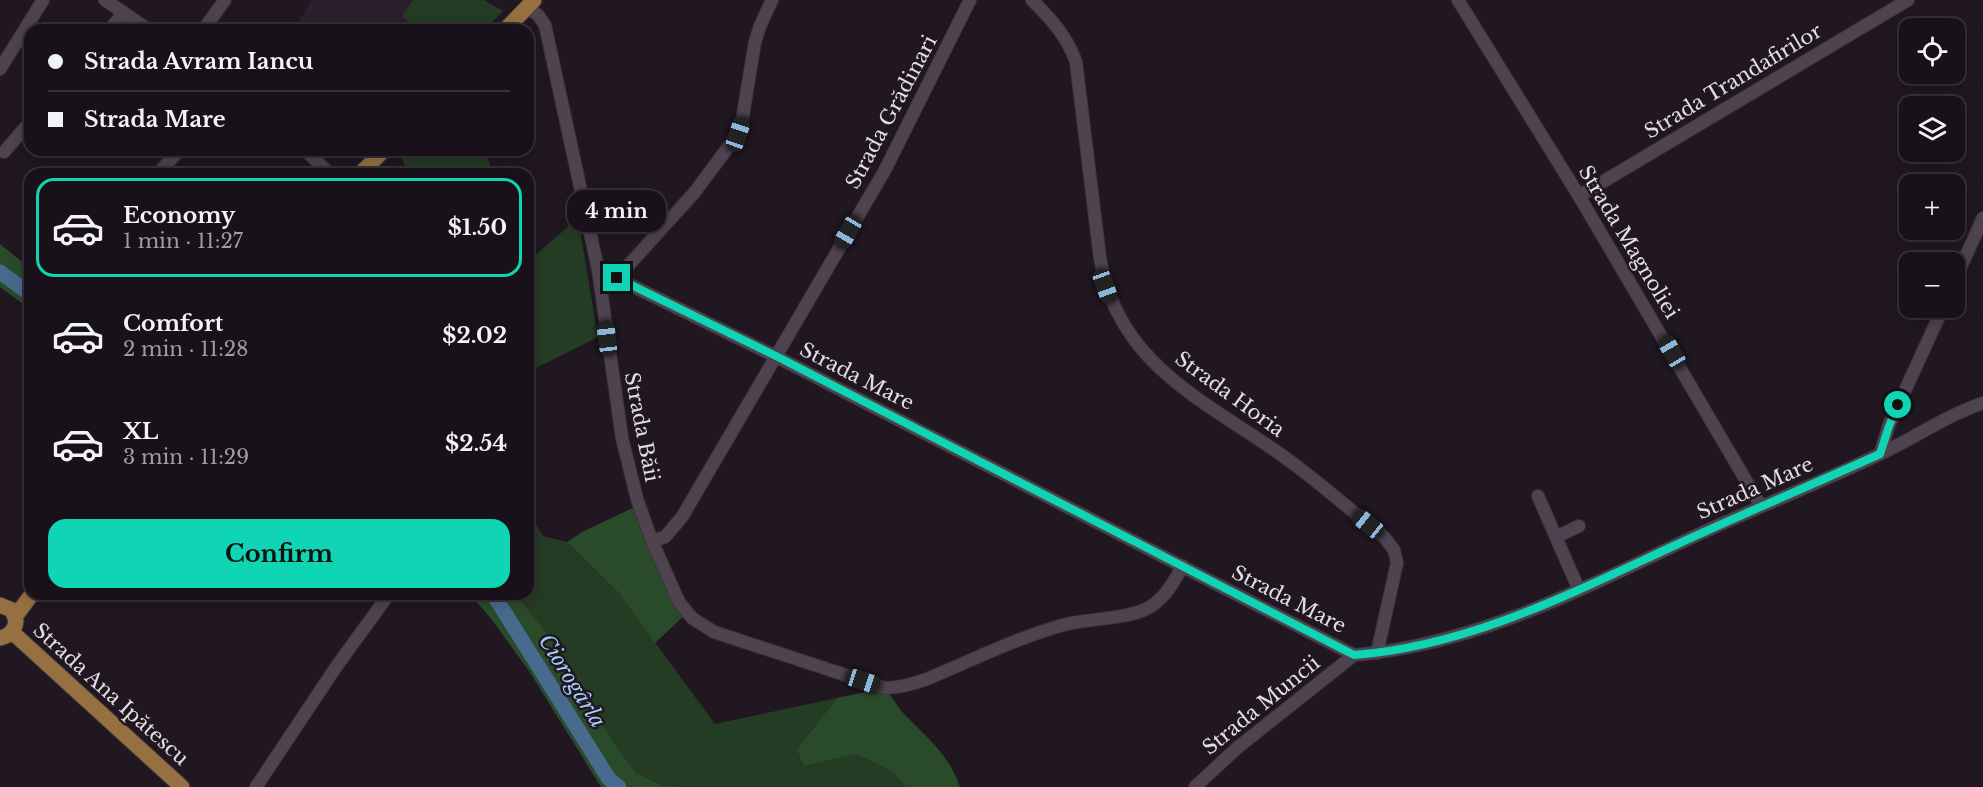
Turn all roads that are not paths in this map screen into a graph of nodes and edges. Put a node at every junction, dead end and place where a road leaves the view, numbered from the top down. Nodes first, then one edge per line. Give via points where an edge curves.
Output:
1 (43, 0) edge
2 (105, 0) edge
3 (225, 0) edge
4 (513, 0) edge
5 (772, 0) edge
6 (970, 0) edge
7 (1032, 0) edge
8 (1458, 0) edge
9 (1908, 0) edge
10 (530, 4) edge
11 (124, 13) junction
12 (28, 24) edge
13 (115, 24) edge
14 (140, 24) edge
15 (207, 24) edge
16 (511, 24) edge
17 (24, 30) edge
18 (0, 69) edge
19 (24, 129) edge
20 (4, 152) dead end
21 (174, 156) edge
22 (311, 156) edge
23 (378, 156) edge
24 (163, 168) edge
25 (324, 168) edge
26 (366, 168) edge
27 (1579, 196) junction
28 (1983, 218) edge
29 (1965, 258) edge
30 (598, 269) junction
31 (617, 278) junction
32 (1938, 318) edge
33 (776, 356) junction
34 (1983, 403) edge
35 (1880, 454) junction
36 (1538, 496) dead end
37 (1761, 506) junction
38 (1579, 526) dead end
39 (1556, 537) junction
40 (652, 541) junction
41 (1184, 566) junction
42 (1579, 590) junction
43 (24, 600) edge
44 (385, 600) edge
45 (7, 620) edge
46 (1377, 653) junction
47 (1354, 655) junction
48 (182, 787) edge
49 (256, 787) edge
50 (1195, 787) edge

1 - 12 street
2 - 11 street
3 - 15 street
4 - 10 main road
5 - 31 street via 755,42 738,134 694,193
6 - 33 street, Strada Grădinari via 885,170
7 - 46 street, Strada Horia via 1063,33 1076,62 1100,258 1105,286 1117,315 1127,333 1173,380 1304,472 1384,537 1394,550 1397,563
8 - 27 street, Strada Magnoliei
9 - 27 street, Strada Trandafirilor
10 - 16 main road
10 - 30 street, Strada Băii via 545,25
11 - 13 street
11 - 14 street
17 - 18 street
19 - 20 street
21 - 24 street
22 - 25 street
23 - 26 main road
27 - 37 street, Strada Magnoliei
28 - 29 street
30 - 31 street, Strada Mare
30 - 40 street, Strada Băii via 622,438
31 - 33 street, Strada Mare
32 - 35 street
33 - 40 street, Strada Grădinari via 682,517 665,537
33 - 41 street, Strada Mare
34 - 35 street, Strada Mare
35 - 37 street, Strada Mare
36 - 39 street
37 - 42 street, Strada Mare
38 - 39 street
39 - 42 street
40 - 41 street, Strada Băii via 679,602 706,628 885,688 908,686 1055,628 1145,610 1168,591
41 - 47 street, Strada Mare
42 - 46 street, Strada Mare via 1455,637
43 - 45 main road
44 - 49 street
45 - 48 main road, Strada Ana Ipătescu
46 - 47 street, Strada Mare
47 - 50 street, Strada Muncii

